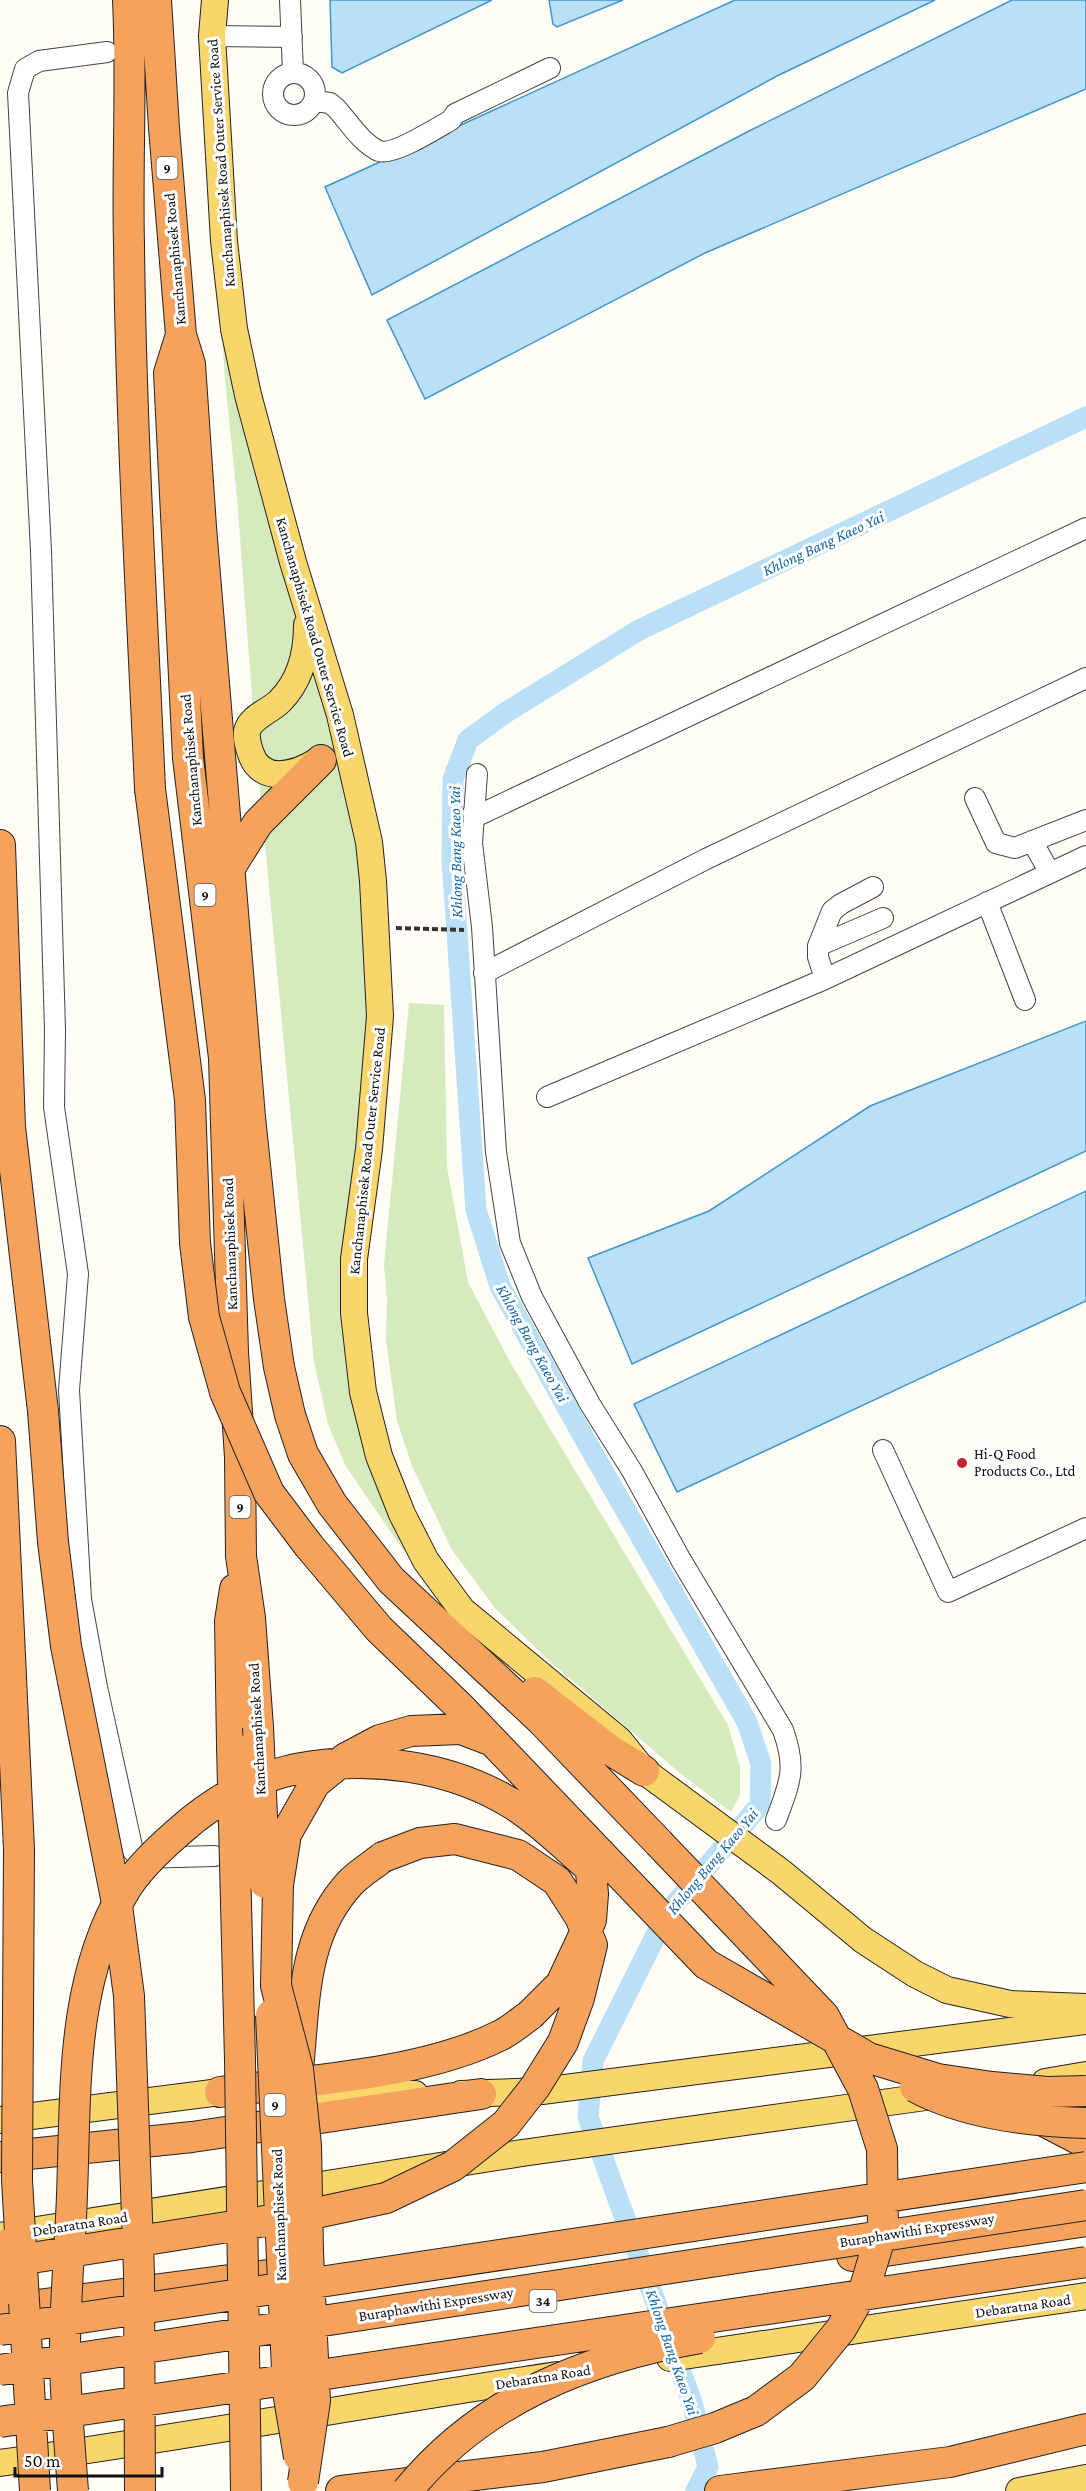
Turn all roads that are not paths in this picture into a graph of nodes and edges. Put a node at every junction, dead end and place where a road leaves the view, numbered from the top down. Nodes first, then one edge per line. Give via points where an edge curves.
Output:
1 (128, 0) edge
2 (156, 0) edge
3 (215, 0) edge
4 (290, 0) edge
5 (212, 36) junction
6 (292, 37) junction
7 (106, 52) dead end
8 (549, 68) dead end
9 (293, 73) junction
10 (315, 101) junction
11 (181, 335) junction
12 (1086, 528) edge
13 (307, 610) junction
14 (1086, 678) edge
15 (340, 716) junction
16 (321, 760) junction
17 (477, 774) dead end
18 (975, 798) dead end
19 (473, 813) junction
20 (1086, 820) edge
21 (1032, 841) junction
22 (0, 845) edge
23 (1086, 856) edge
24 (231, 866) junction
25 (1050, 873) junction
26 (873, 887) dead end
27 (987, 902) junction
28 (883, 918) dead end
29 (818, 946) junction
30 (484, 973) junction
31 (825, 979) junction
32 (1025, 1000) dead end
33 (547, 1097) dead end
34 (0, 1441) edge
35 (883, 1450) dead end
36 (1086, 1528) edge
37 (241, 1556) junction
38 (391, 1580) junction
39 (644, 1771) junction
40 (776, 1820) dead end
41 (215, 1856) dead end
42 (706, 1964) junction
43 (1086, 2007) edge
44 (1086, 2022) edge
45 (869, 2058) junction
46 (298, 2069) junction
47 (1086, 2075) edge
48 (985, 2090) junction
49 (1086, 2091) edge
50 (220, 2092) junction
51 (481, 2094) junction
52 (0, 2120) edge
53 (1086, 2122) edge
54 (1086, 2143) edge
55 (1086, 2160) edge
56 (1086, 2166) edge
57 (8, 2169) edge
58 (1086, 2205) edge
59 (1086, 2221) edge
60 (0, 2236) edge
61 (1086, 2262) edge
62 (0, 2264) edge
63 (1086, 2280) edge
64 (0, 2292) edge
65 (1086, 2296) edge
66 (0, 2310) edge
67 (0, 2330) edge
68 (0, 2370) edge
69 (0, 2381) edge
70 (0, 2422) edge
71 (1086, 2429) edge
72 (152, 2441) junction
73 (0, 2463) edge
74 (1086, 2478) edge
75 (303, 2486) edge
76 (35, 2491) edge
77 (73, 2491) edge
78 (140, 2491) edge
79 (246, 2491) edge
80 (340, 2491) edge
81 (407, 2491) edge
82 (720, 2491) edge
83 (1019, 2491) edge

1 - 42 highway, bridge via 131,337 150,789 190,1100 195,1243 204,1317 225,1392 269,1493 309,1546 379,1629
2 - 11 highway, Kanchanaphisek Road / 9
3 - 5 main road, Kanchanaphisek Road Outer Service Road
4 - 6 street
5 - 6 street
5 - 13 main road, Kanchanaphisek Road Outer Service Road via 224,241 234,329 270,480
6 - 9 street
7 - 41 street via 39,61 25,69 18,93 41,551 54,1107 78,1274 69,1390 81,1599 133,1851 139,1858
8 - 10 street via 455,114 451,120 392,151 381,152 370,145 330,103
9 - 10 street via 313,83
9 - 10 street via 275,84 274,102 278,109 295,116 304,114
11 - 24 highway via 190,364
11 - 37 highway, Kanchanaphisek Road / 9 via 169,373 186,723 224,1058
12 - 19 street via 479,815
13 - 15 main road, Kanchanaphisek Road Outer Service Road
13 - 16 main road via 307,645 296,682 279,703 257,717 248,729 247,743 254,762 271,774 290,775
14 - 30 street via 706,859
15 - 16 main road via 335,736
15 - 39 main road, Kanchanaphisek Road Outer Service Road via 369,842 376,928 380,1016 369,1149 354,1259 354,1313 363,1392 379,1456 426,1562 462,1610 619,1740
16 - 24 highway via 258,823
17 - 19 street
18 - 21 street via 996,843 1015,848
19 - 30 street via 472,843
20 - 21 street
21 - 25 street
22 - 78 highway, bridge via 10,1127 43,1411 53,1542 66,1646 116,1898 129,1996 139,2273
23 - 25 street
24 - 38 highway via 250,1117 279,1367 303,1454 332,1504
25 - 27 street
26 - 29 street via 832,911
27 - 31 street
27 - 32 street
28 - 29 street
29 - 31 street
30 - 40 street via 496,1152 510,1243 532,1297 590,1404 783,1730 792,1769
31 - 33 street
34 - 57 highway, bridge via 19,1849
35 - 36 street via 948,1592
37 - 75 highway, Kanchanaphisek Road / 9, bridge via 258,1727 288,2392
37 - 79 highway, bridge via 230,1621
38 - 39 highway via 610,1750
38 - 80 highway, bridge via 541,1720 824,2016 862,2089 882,2149 883,2228 865,2287 841,2329 802,2377 756,2411 668,2442 543,2467
39 - 43 main road, Kanchanaphisek Road Outer Service Road via 782,1872 863,1940 915,1974 947,1990 1010,2004
42 - 45 highway, bridge
42 - 77 highway, bridge via 514,1805 437,1771 362,1763 309,1767 278,1773 201,1811 126,1888 92,1965 78,2042 65,2362
44 - 51 main road via 542,2091
45 - 49 highway, bridge via 938,2079 1047,2092
45 - 53 highway, bridge via 917,2088 958,2104 1032,2119
46 - 50 highway, bridge via 276,1986 278,1885 286,1834 315,1783 346,1758 380,1740 411,1731 461,1729 514,1749 553,1780 576,1814 591,1855 591,1920 561,1984 530,2015 501,2035 462,2052 384,2069
46 - 62 highway, bridge via 315,1938 328,1911 352,1881 383,1857 420,1843 455,1839 509,1852 557,1881 580,1917 592,1945 563,2042 506,2124 453,2166 386,2198
46 - 75 highway, bridge via 306,2145 315,2401
47 - 48 main road, Debaratna Road
48 - 54 highway
48 - 60 main road, Debaratna Road via 522,2153
50 - 51 main road
50 - 52 main road
51 - 57 highway
55 - 66 highway via 644,2227 560,2233
56 - 67 highway, bridge
57 - 64 highway, bridge
57 - 76 highway, bridge
58 - 68 highway, Buraphawithi Expressway, bridge
59 - 69 highway, 34
61 - 70 highway, bridge
63 - 81 highway, bridge via 698,2338 587,2366 528,2392 478,2423 424,2470
65 - 72 main road, Debaratna Road via 331,2409
71 - 82 highway via 950,2462
72 - 73 main road, Debaratna Road
72 - 76 main road
74 - 83 main road

